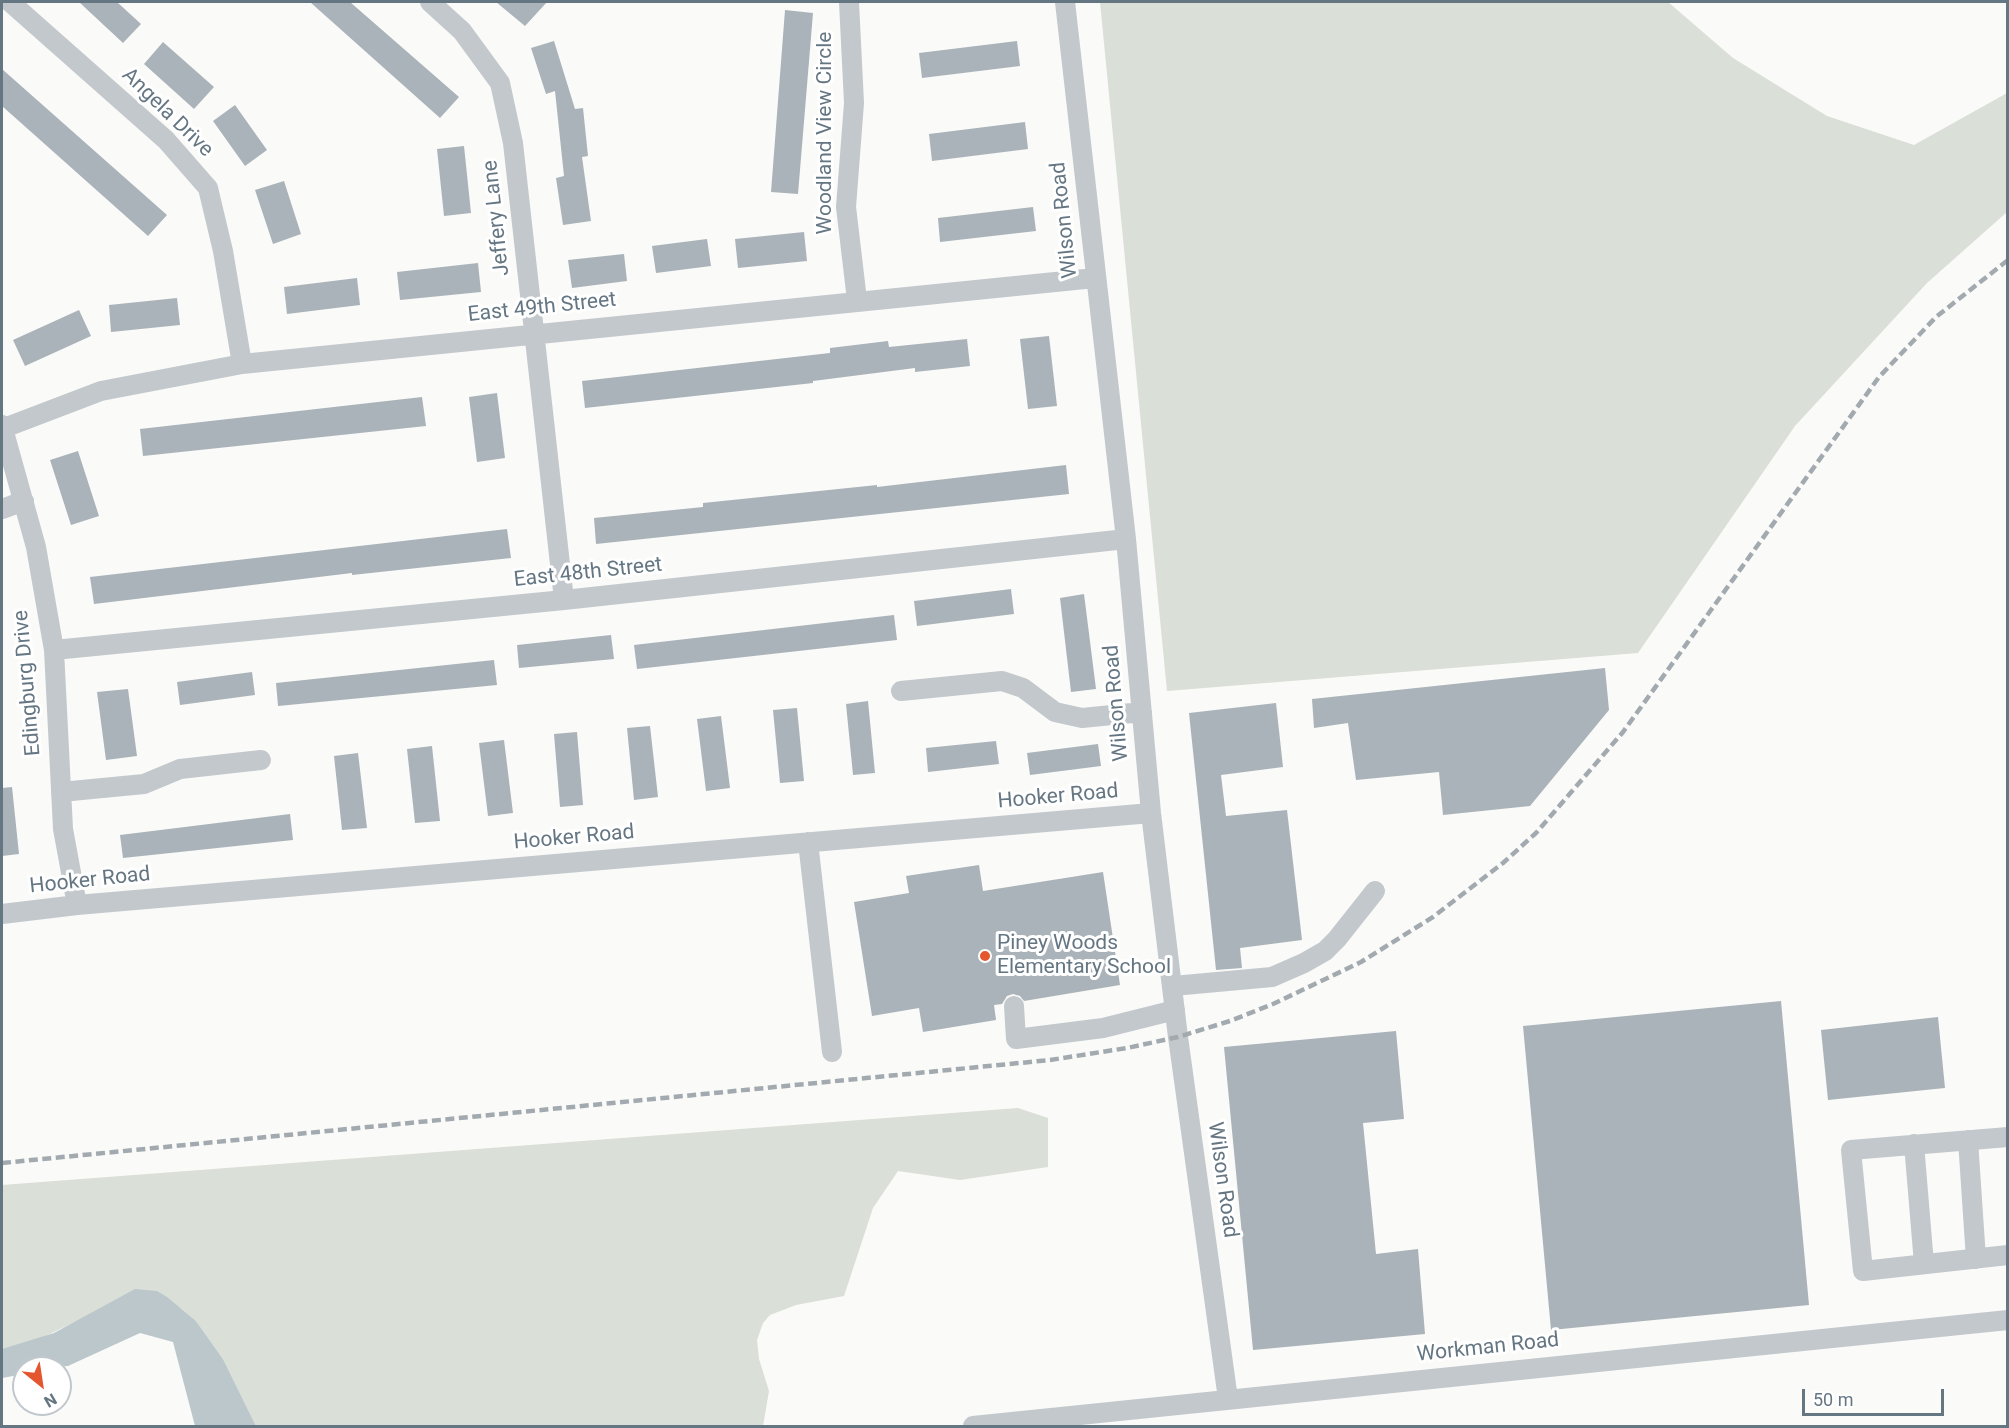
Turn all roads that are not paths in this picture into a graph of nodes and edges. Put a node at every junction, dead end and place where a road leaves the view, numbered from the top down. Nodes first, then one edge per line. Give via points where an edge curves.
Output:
1 (10, 2) edge
2 (430, 2) edge
3 (849, 2) edge
4 (1065, 2) edge
5 (1095, 278) junction
6 (857, 300) junction
7 (534, 333) junction
8 (243, 364) junction
9 (3, 427) edge
10 (24, 501) junction
11 (2, 509) edge
12 (1126, 539) junction
13 (564, 600) junction
14 (54, 650) junction
15 (901, 692) dead end
16 (1142, 712) junction
17 (261, 760) dead end
18 (61, 792) junction
19 (1151, 813) junction
20 (808, 842) junction
21 (1375, 891) dead end
22 (77, 905) junction
23 (2, 914) edge
24 (1173, 986) junction
25 (1014, 1006) dead end
26 (1175, 1010) junction
27 (832, 1052) dead end
28 (2007, 1137) edge
29 (1968, 1140) junction
30 (1914, 1144) junction
31 (2007, 1255) edge
32 (1976, 1258) junction
33 (1924, 1264) junction
34 (2007, 1320) edge
35 (1228, 1399) junction
36 (973, 1426) edge

1 - 8 street, Angela Drive via 166,140 208,188
2 - 7 street, Jeffery Lane via 462,31 500,83 513,142
3 - 6 street, Woodland View Circle via 854,103 846,207
4 - 5 street, Wilson Road
5 - 6 street, East 49th Street
5 - 12 street, Wilson Road
6 - 7 street, East 49th Street
7 - 8 street, East 49th Street
7 - 13 street, Jeffery Lane
8 - 9 street, East 49th Street via 101,391
9 - 10 street, Edingburg Drive
10 - 11 street
10 - 14 street, Edingburg Drive
12 - 13 street, East 48th Street
12 - 16 street, Wilson Road
13 - 14 street, East 48th Street
14 - 18 street, Edingburg Drive
15 - 16 street via 1002,681 1023,688 1055,712 1082,718
16 - 19 street, Wilson Road
17 - 18 street via 180,769 144,784
18 - 22 street, Edingburg Drive via 63,829
19 - 20 street, Hooker Road
19 - 24 street, Wilson Road
20 - 22 street, Hooker Road
20 - 27 street
21 - 24 street via 1337,939 1304,963 1272,977
22 - 23 street, Hooker Road
24 - 26 street, Wilson Road
25 - 26 street via 1016,1039 1103,1028
26 - 35 street, Wilson Road
28 - 29 street
29 - 30 street
29 - 32 street
30 - 33 street
30 - 33 street via 1851,1150 1863,1271
31 - 32 street
32 - 33 street
34 - 35 street, Workman Road
35 - 36 street, Workman Road

